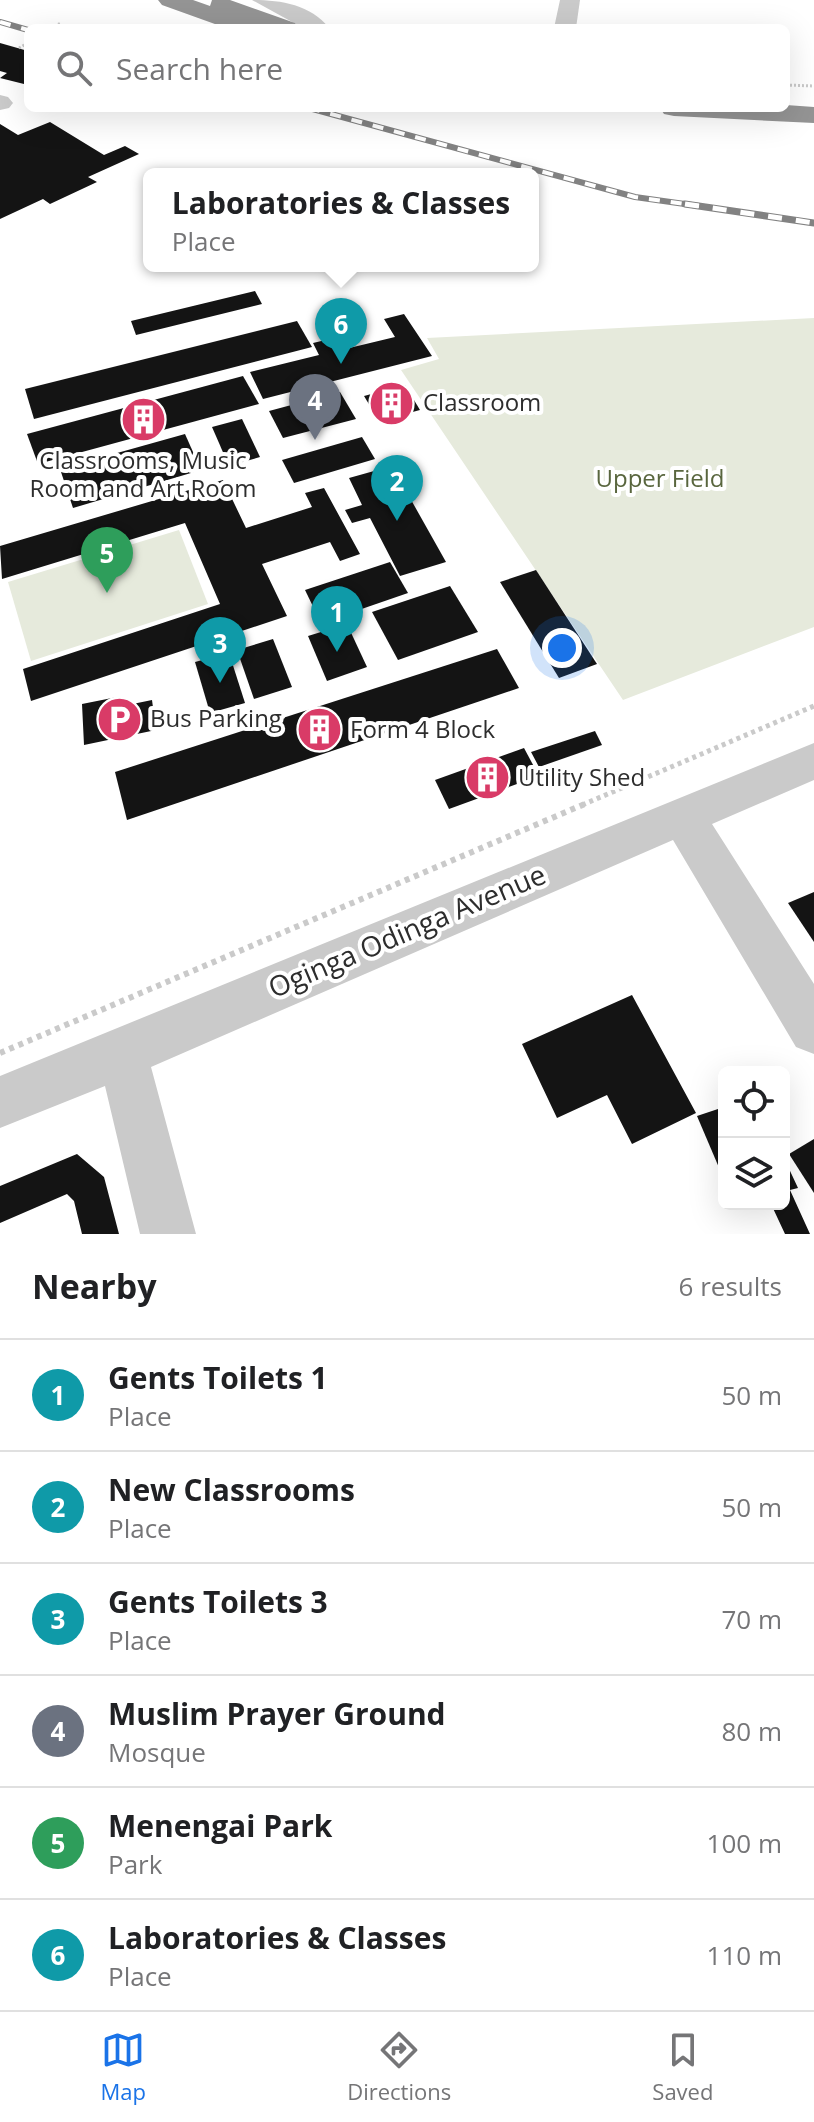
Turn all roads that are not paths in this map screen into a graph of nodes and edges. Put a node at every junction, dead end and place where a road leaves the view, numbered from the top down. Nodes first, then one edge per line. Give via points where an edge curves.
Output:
1 (170, 0) edge
2 (208, 0) edge
3 (262, 0) edge
4 (570, 0) edge
5 (238, 24) edge
6 (275, 24) edge
7 (311, 24) edge
8 (566, 24) edge
9 (790, 101) edge
10 (814, 102) edge
11 (754, 112) edge
12 (814, 115) edge
13 (814, 761) edge
14 (682, 815) junction
15 (814, 1029) edge
16 (122, 1054) junction
17 (0, 1102) edge
18 (168, 1234) edge

1 - 5 highway
2 - 6 highway
3 - 7 street
4 - 8 street
9 - 10 highway
11 - 12 highway
13 - 14 street, Oginga Odinga Avenue
14 - 15 street
14 - 16 street, Oginga Odinga Avenue
16 - 17 street, Oginga Odinga Avenue
16 - 18 street

